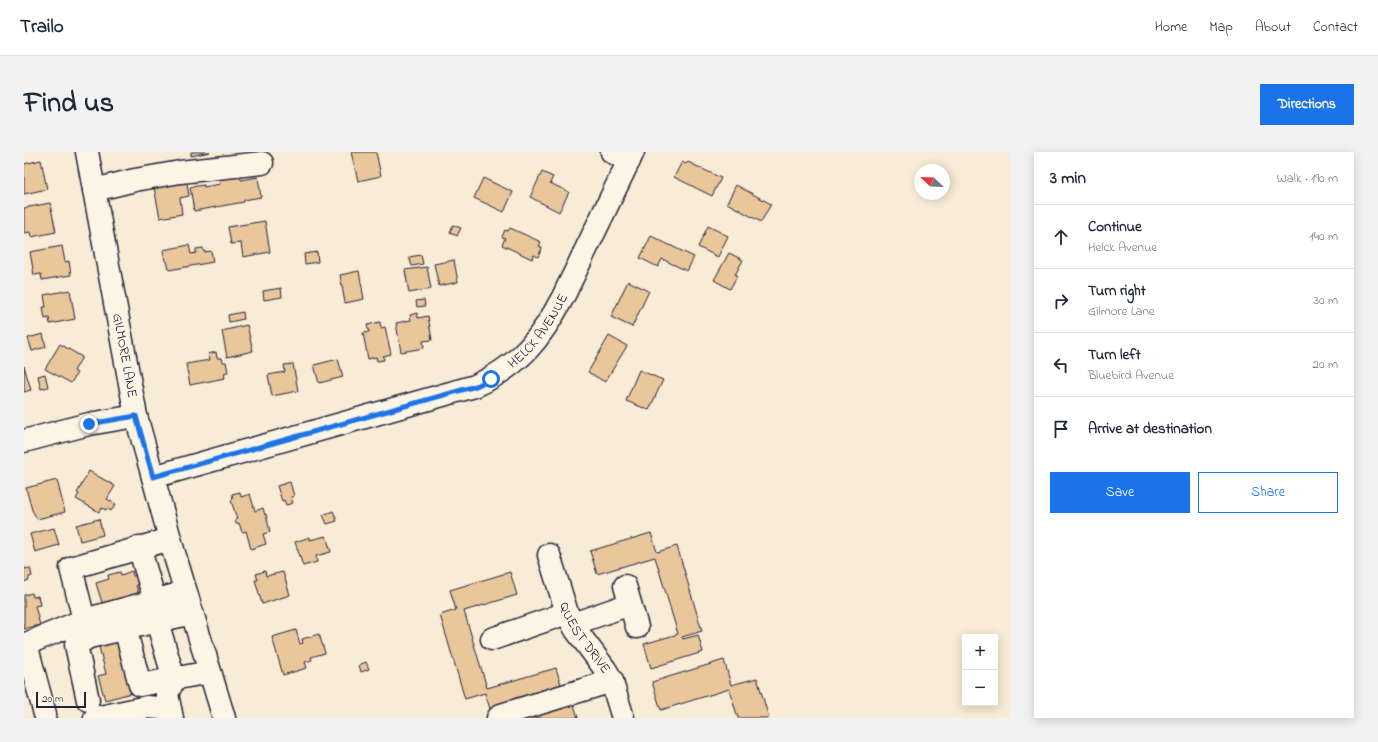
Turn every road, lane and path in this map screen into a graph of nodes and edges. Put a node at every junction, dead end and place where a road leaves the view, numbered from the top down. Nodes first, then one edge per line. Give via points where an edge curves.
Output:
1 (87, 152) edge
2 (625, 155) edge
3 (262, 163) dead end
4 (94, 190) junction
5 (136, 416) junction
6 (24, 441) edge
7 (153, 477) junction
8 (170, 538) junction
9 (139, 547) junction
10 (549, 555) dead end
11 (186, 592) junction
12 (156, 611) junction
13 (192, 613) junction
14 (570, 618) junction
15 (84, 620) junction
16 (637, 627) dead end
17 (125, 628) junction
18 (492, 639) dead end
19 (210, 672) junction
20 (174, 679) junction
21 (612, 682) junction
22 (92, 709) edge
23 (46, 714) dead end
24 (171, 714) edge
25 (224, 718) edge
26 (498, 718) edge
27 (624, 718) edge

1 - 4 street, GILMORE LANE
2 - 7 street, HELCK AVENUE via 552,318 529,348 504,371 476,386
3 - 4 street via 180,172
4 - 5 street, GILMORE LANE
5 - 6 street via 89,424
5 - 7 street, GILMORE LANE
7 - 8 street, GILMORE LANE
8 - 9 street
8 - 11 street, GILMORE LANE
9 - 12 street
9 - 15 street via 71,568
10 - 14 street, QUEST DRIVE
11 - 12 street
11 - 13 street, GILMORE LANE
12 - 13 street
12 - 15 street
12 - 17 street
12 - 20 street
13 - 19 street, GILMORE LANE
14 - 16 street via 628,595
14 - 18 street
14 - 21 street, QUEST DRIVE
15 - 23 street via 26,644
17 - 20 street via 140,685
17 - 22 street via 89,637 76,645
19 - 20 street
19 - 25 street, GILMORE LANE
20 - 24 street via 167,694
21 - 26 street
21 - 27 street, QUEST DRIVE
22 - 24 street via 147,708

